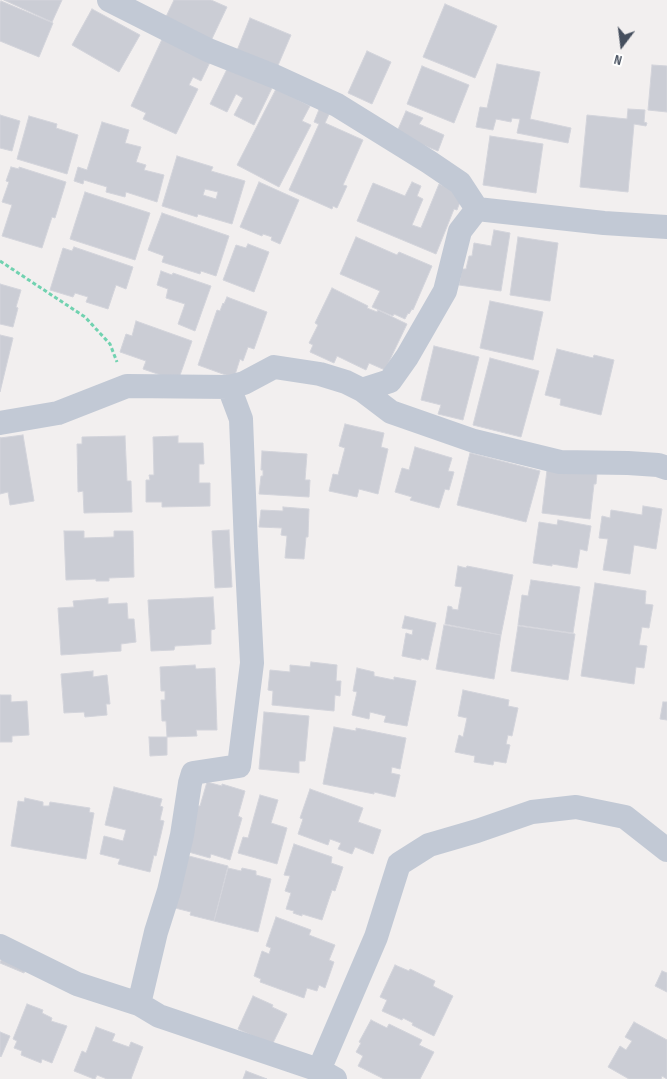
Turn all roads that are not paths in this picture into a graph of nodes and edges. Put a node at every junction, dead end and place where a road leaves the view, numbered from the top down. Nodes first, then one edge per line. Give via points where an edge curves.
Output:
1 (109, 0) edge
2 (477, 209) junction
3 (667, 227) edge
4 (229, 387) junction
5 (362, 390) junction
6 (0, 423) edge
7 (667, 468) edge
8 (667, 850) edge
9 (0, 946) edge
10 (139, 1004) junction
11 (327, 1075) edge

1 - 2 street via 208,50 337,105 460,183
2 - 3 street
2 - 5 street via 460,231 445,291 407,357 390,380
4 - 5 street via 274,367 320,374
4 - 6 street via 126,386 58,413
4 - 10 street via 241,419 252,663 239,766 192,773 182,835
5 - 7 street via 391,412 474,441 560,462 628,463
8 - 11 street via 625,816 576,808 532,812 429,845 399,864
9 - 10 street via 77,984
10 - 11 street via 159,1016

